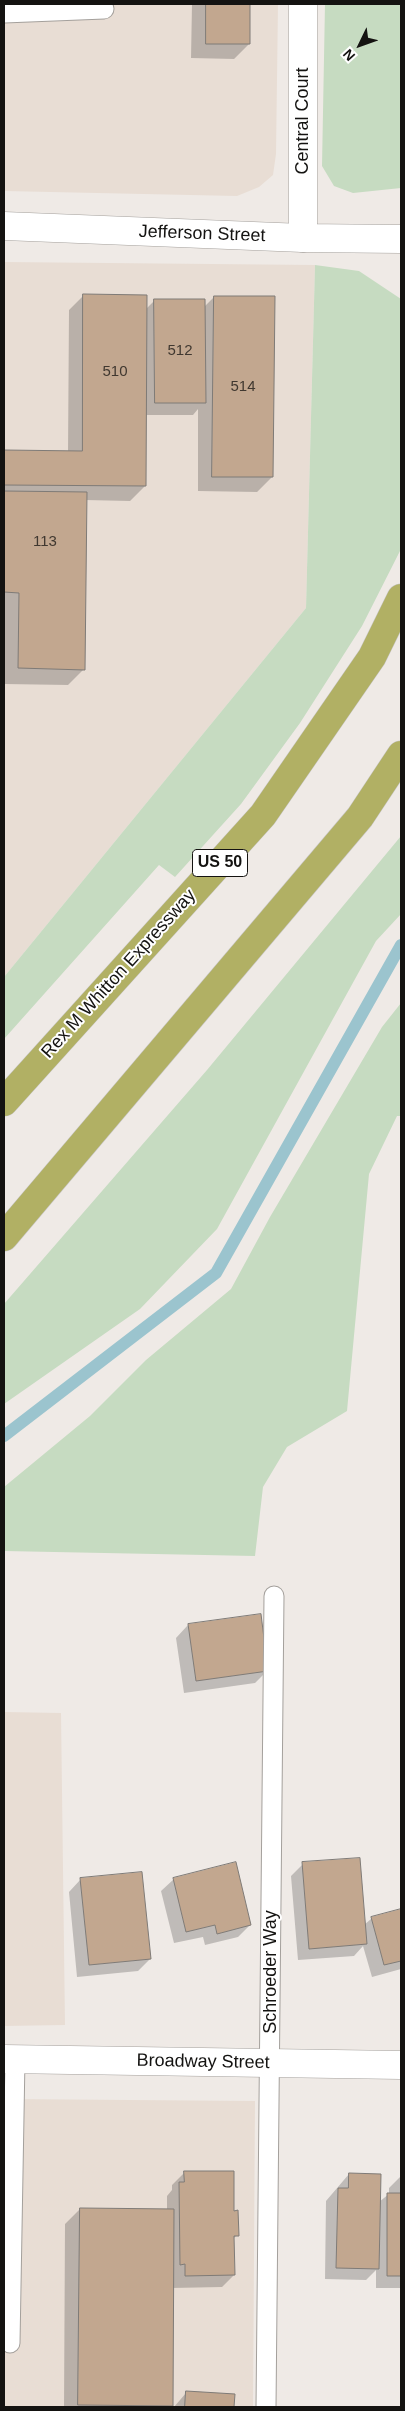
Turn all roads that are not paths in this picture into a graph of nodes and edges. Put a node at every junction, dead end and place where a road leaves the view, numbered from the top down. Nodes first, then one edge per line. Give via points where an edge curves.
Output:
1 (303, 4) edge
2 (104, 9) dead end
3 (4, 13) edge
4 (4, 226) edge
5 (303, 238) junction
6 (401, 239) edge
7 (401, 598) edge
8 (401, 755) edge
9 (4, 1102) edge
10 (4, 1237) edge
11 (274, 1596) dead end
12 (9, 2059) edge
13 (271, 2063) junction
14 (401, 2065) edge
15 (10, 2343) dead end
16 (266, 2407) edge

1 - 5 street, Central Court
2 - 3 lane
4 - 5 street, Jefferson Street
5 - 6 street, Jefferson Street
7 - 9 highway, Rex M Whitton Expressway / US 50 via 372,657 263,815
8 - 10 highway via 360,818
11 - 13 lane, Schroeder Way
12 - 13 street, Broadway Street
12 - 15 lane
13 - 14 street, Broadway Street
13 - 16 lane, Schroeder Way

